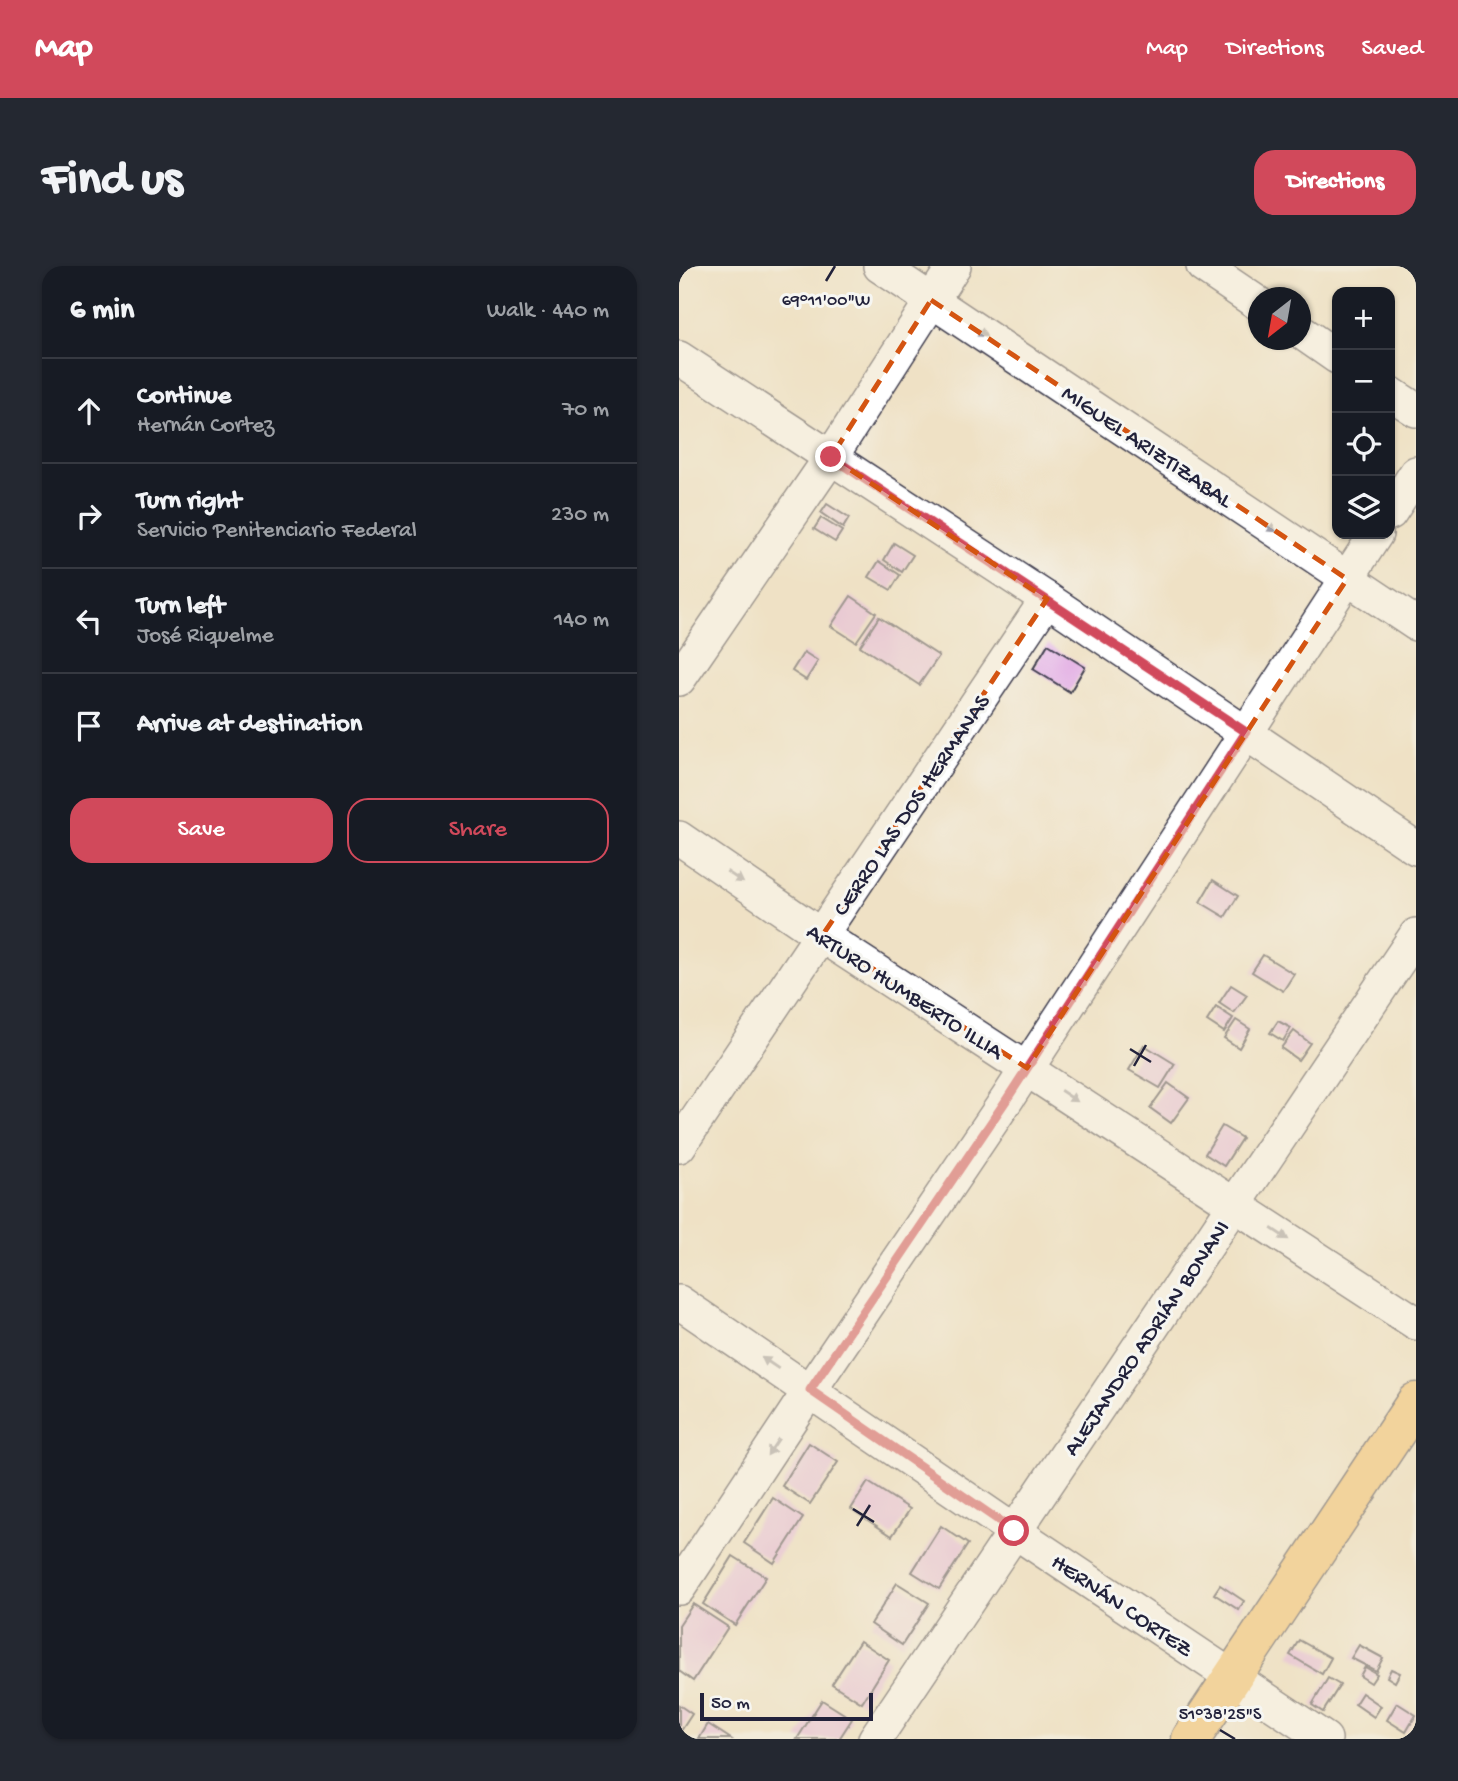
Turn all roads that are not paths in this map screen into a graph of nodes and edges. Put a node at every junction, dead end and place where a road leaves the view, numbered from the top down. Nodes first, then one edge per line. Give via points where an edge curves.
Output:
1 (880, 266) edge
2 (954, 266) edge
3 (1203, 266) edge
4 (1248, 297) edge
5 (931, 300) junction
6 (1311, 339) edge
7 (1332, 354) edge
8 (679, 358) edge
9 (1395, 396) edge
10 (1416, 410) edge
11 (831, 457) junction
12 (1416, 473) edge
13 (1395, 505) edge
14 (1373, 539) edge
15 (1347, 579) junction
16 (1047, 599) junction
17 (1416, 624) edge
18 (679, 679) edge
19 (1246, 732) junction
20 (679, 838) edge
21 (1416, 848) edge
22 (1416, 935) edge
23 (822, 936) junction
24 (1027, 1069) junction
25 (679, 1146) edge
26 (1234, 1205) junction
27 (679, 1302) edge
28 (1416, 1323) edge
29 (810, 1390) junction
30 (1416, 1402) edge
31 (1014, 1531) junction
32 (679, 1588) edge
33 (1232, 1676) junction
34 (875, 1739) edge
35 (1191, 1739) edge
36 (1325, 1739) edge

1 - 5 street, MIGUEL ARIZTIZABAL
2 - 5 street
3 - 4 street
5 - 11 street
5 -> 15 street, MIGUEL ARIZTIZABAL
6 - 7 street
8 - 11 street
9 - 10 street
11 - 16 street
11 - 18 street
12 - 13 street
14 - 15 street
15 - 17 street, MIGUEL ARIZTIZABAL
15 - 19 street
16 - 19 street
16 - 23 street, CERRO LAS DOS HERMANAS
19 - 21 street
19 - 24 street
20 -> 23 street, ARTURO HUMBERTO ILLIA
22 - 26 street, ALEJANDRO ADRIÁN BONANI
23 - 24 street, ARTURO HUMBERTO ILLIA
23 - 25 street, CERRO LAS DOS HERMANAS
24 -> 26 street, ARTURO HUMBERTO ILLIA
24 - 29 street
26 -> 28 street, ARTURO HUMBERTO ILLIA
26 - 31 street, ALEJANDRO ADRIÁN BONANI
29 -> 27 street, HERNÁN CORTEZ
29 - 31 street, HERNÁN CORTEZ
29 -> 32 street
30 - 33 main road
31 - 33 street, HERNÁN CORTEZ
31 - 34 street, ALEJANDRO ADRIÁN BONANI
33 - 35 main road
33 - 36 street, HERNÁN CORTEZ

